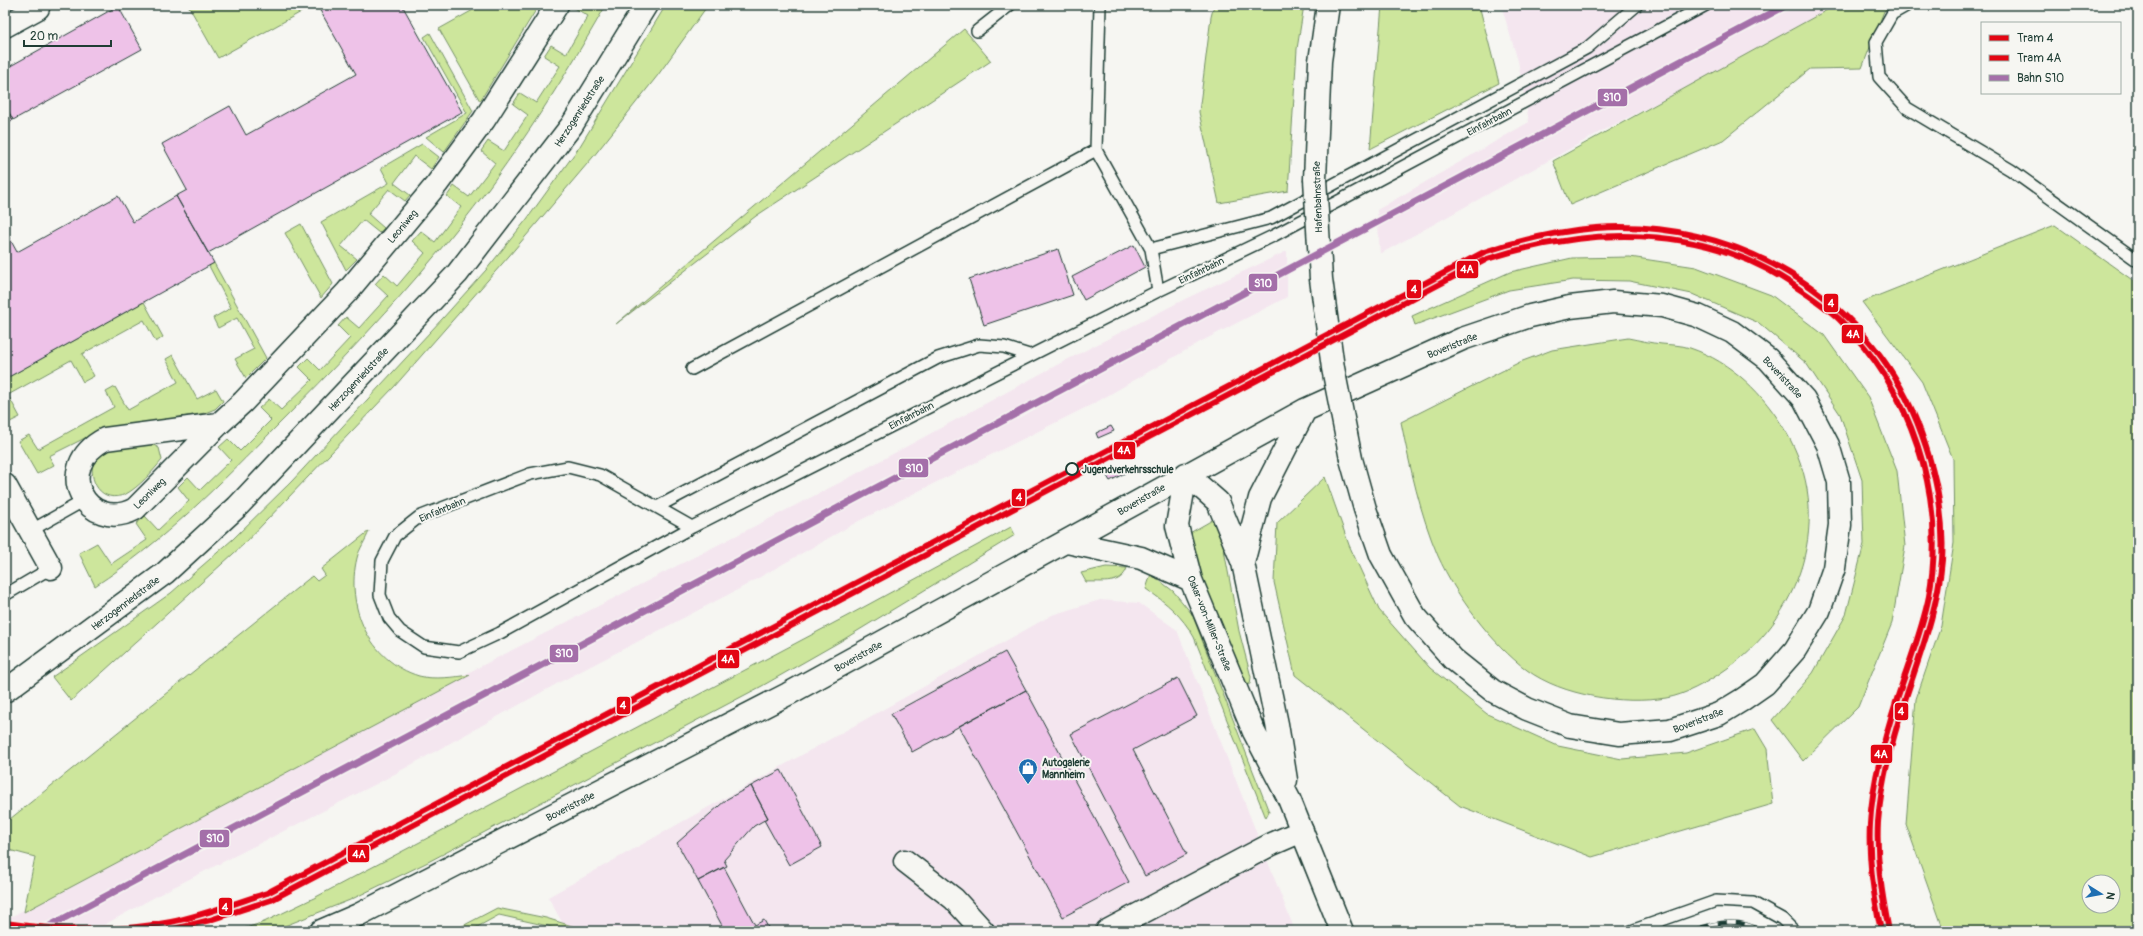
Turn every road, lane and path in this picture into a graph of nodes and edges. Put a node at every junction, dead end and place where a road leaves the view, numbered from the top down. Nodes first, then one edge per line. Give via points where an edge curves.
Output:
1 (36, 5) edge
2 (557, 5) edge
3 (646, 5) edge
4 (1010, 5) edge
5 (1100, 5) edge
6 (1328, 5) edge
7 (1637, 5) edge
8 (1706, 5) edge
9 (1908, 5) edge
10 (5, 26) edge
11 (977, 32) dead end
12 (1096, 150) junction
13 (1151, 249) junction
14 (2138, 261) edge
15 (1158, 291) junction
16 (1029, 355) junction
17 (692, 369) dead end
18 (1305, 410) junction
19 (219, 424) junction
20 (1351, 459) joint
21 (1186, 474) junction
22 (5, 484) edge
23 (85, 500) junction
24 (657, 507) junction
25 (692, 527) junction
26 (30, 531) junction
27 (1067, 542) junction
28 (1243, 563) junction
29 (51, 568) joint
30 (1191, 580) junction
31 (5, 595) edge
32 (5, 691) edge
33 (1289, 799) junction
34 (1302, 831) junction
35 (905, 861) dead end
36 (1648, 928) edge
37 (321, 931) edge
38 (983, 931) edge
39 (1107, 931) edge
40 (1342, 931) edge
41 (1631, 931) edge
42 (1794, 931) edge

1 - 10 main road via 38,8
2 - 19 main road, Leoniweg via 484,120 437,184 330,312
3 - 32 main road, Herzogenriedstraße via 572,126 452,280 232,512 165,573
4 - 11 lane
5 - 12 lane
6 - 20 main road, Hafenbahnstraße, bridge via 1320,61 1315,179 1321,279 1333,368
7 - 13 lane via 1587,48 1271,218
8 - 15 lane, Einfahrbahn via 1273,236
9 - 14 lane via 1892,14 1876,42 1879,77 1907,108 2011,170
12 - 13 lane
12 - 17 lane
13 - 15 lane
15 - 16 lane, Einfahrbahn
16 - 24 lane via 1004,347 979,345 938,358
16 - 25 lane, Einfahrbahn
18 - 20 main road, Boveristraße via 1462,339 1530,316 1570,307 1613,302 1662,306 1698,316 1732,332 1768,359 1804,399 1828,445 1839,482 1840,525 1834,568 1819,611 1795,650 1765,684 1719,714 1670,730 1619,734 1570,726 1527,709 1493,691 1453,659 1414,616 1381,555
18 - 21 main road, Boveristraße
18 - 28 main road via 1260,498
19 - 23 main road, Leoniweg via 126,514 106,514
19 - 23 main road via 105,439 93,445 84,454 77,477 79,490
21 - 27 main road, Boveristraße
21 - 28 main road, Oskar-von-Miller-Straße via 1218,502
21 - 30 main road, Oskar-von-Miller-Straße via 1177,526
22 - 26 main road
23 - 26 lane
24 - 25 lane, Einfahrbahn
24 - 25 lane, Einfahrbahn via 600,475 568,467 530,474 419,517 395,536 382,561 380,595 389,618 400,632 424,647 459,652 500,633
26 - 29 main road
27 - 30 main road via 1141,558
27 - 37 main road, Boveristraße via 788,694 358,915
28 - 33 main road, Oskar-von-Miller-Straße via 1277,724
29 - 31 lane
30 - 33 main road, Oskar-von-Miller-Straße via 1254,732
33 - 34 main road, Oskar-von-Miller-Straße
34 - 39 main road via 1272,844
34 - 40 main road, Oskar-von-Miller-Straße
35 - 38 main road via 954,899
36 - 41 lane
36 - 42 lane via 1716,901 1753,904 1782,919

